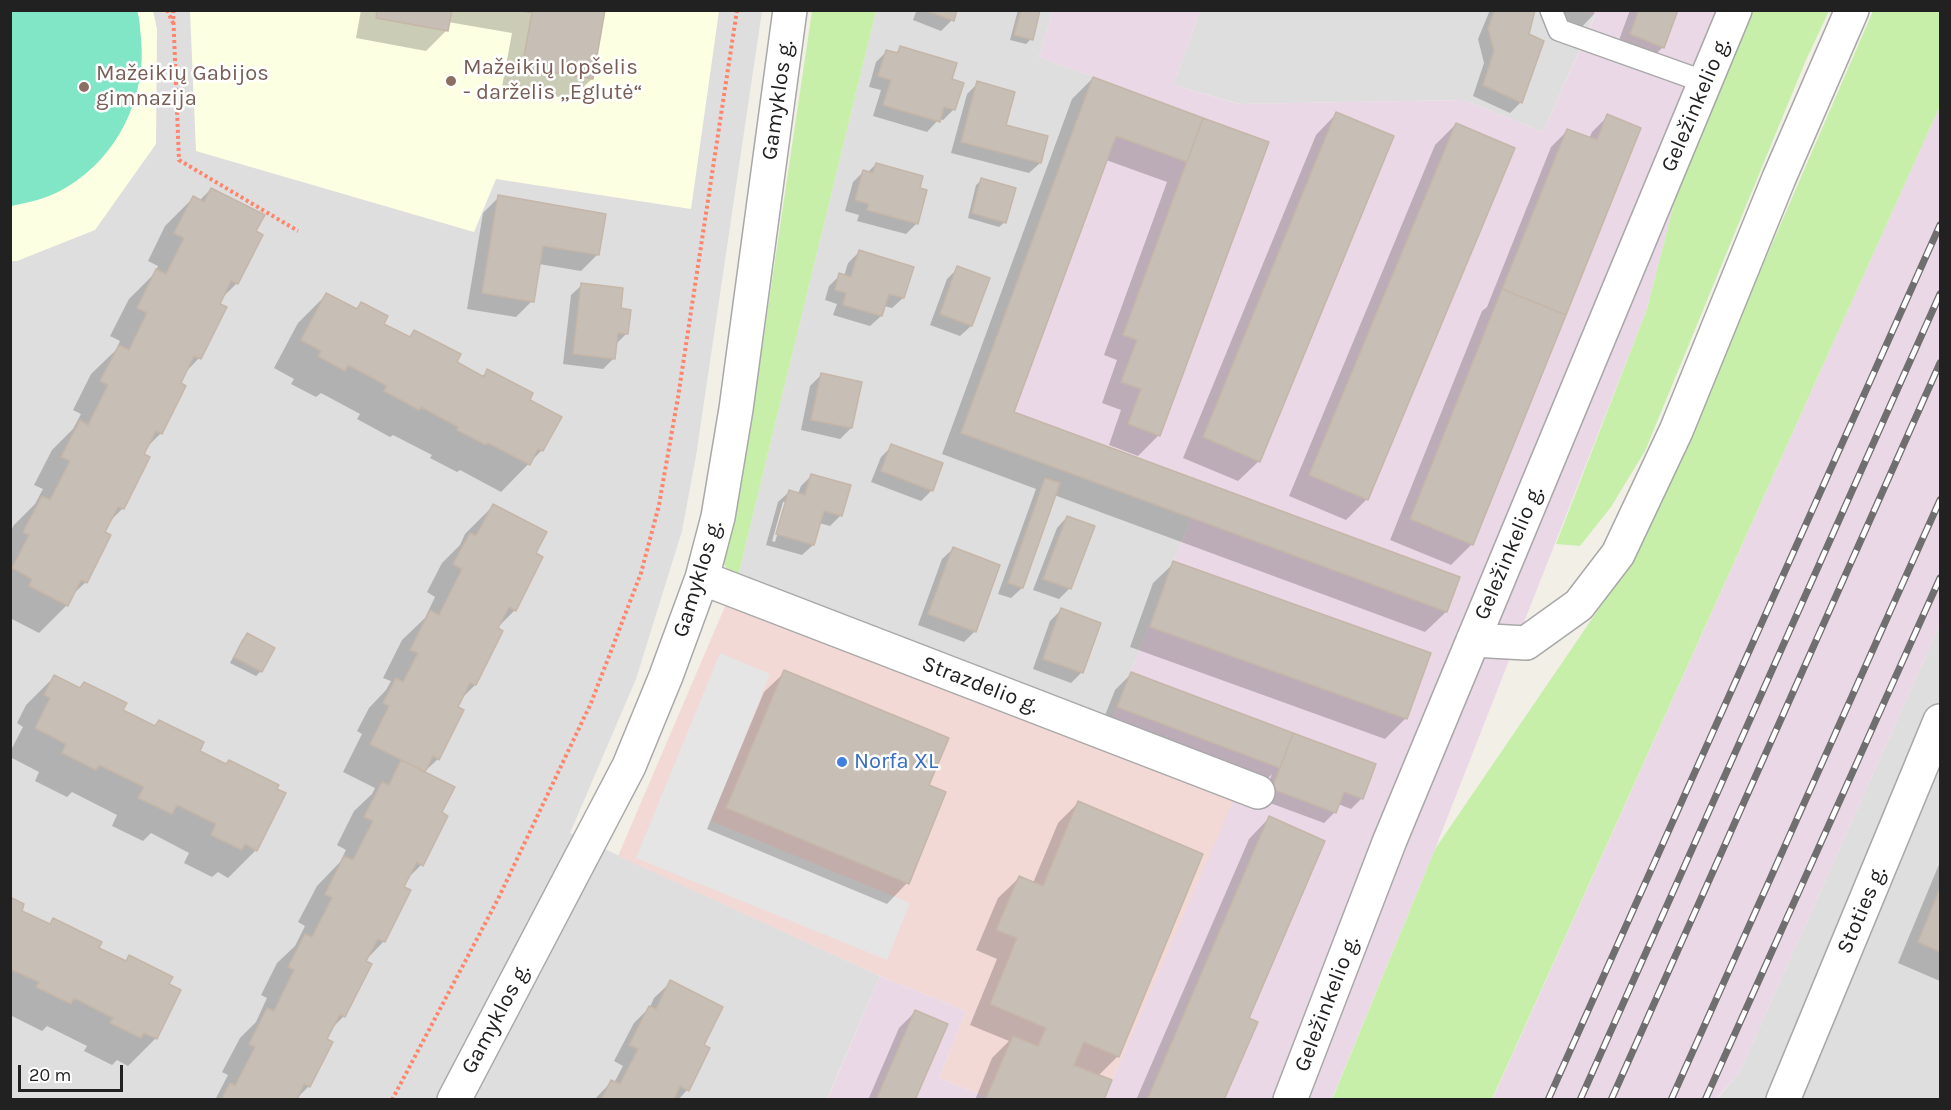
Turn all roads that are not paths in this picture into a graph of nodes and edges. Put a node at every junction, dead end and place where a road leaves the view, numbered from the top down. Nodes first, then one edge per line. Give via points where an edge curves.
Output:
1 (790, 10) edge
2 (1551, 10) edge
3 (1735, 10) edge
4 (1852, 10) edge
5 (1705, 82) junction
6 (702, 578) junction
7 (1473, 640) junction
8 (1941, 721) edge
9 (1258, 792) dead end
10 (454, 1100) edge
11 (1290, 1100) edge
12 (1783, 1100) edge

1 - 6 street, Gamyklos g. via 736,410 718,517
2 - 5 lane via 1559,30
3 - 5 street, Geležinkelio g.
4 - 7 street via 1676,431 1618,554 1579,605 1526,643
5 - 7 street, Geležinkelio g.
6 - 9 street, Strazdelio g.
6 - 10 street, Gamyklos g. via 629,766
7 - 11 street, Geležinkelio g. via 1390,840
8 - 12 street, Stoties g.

